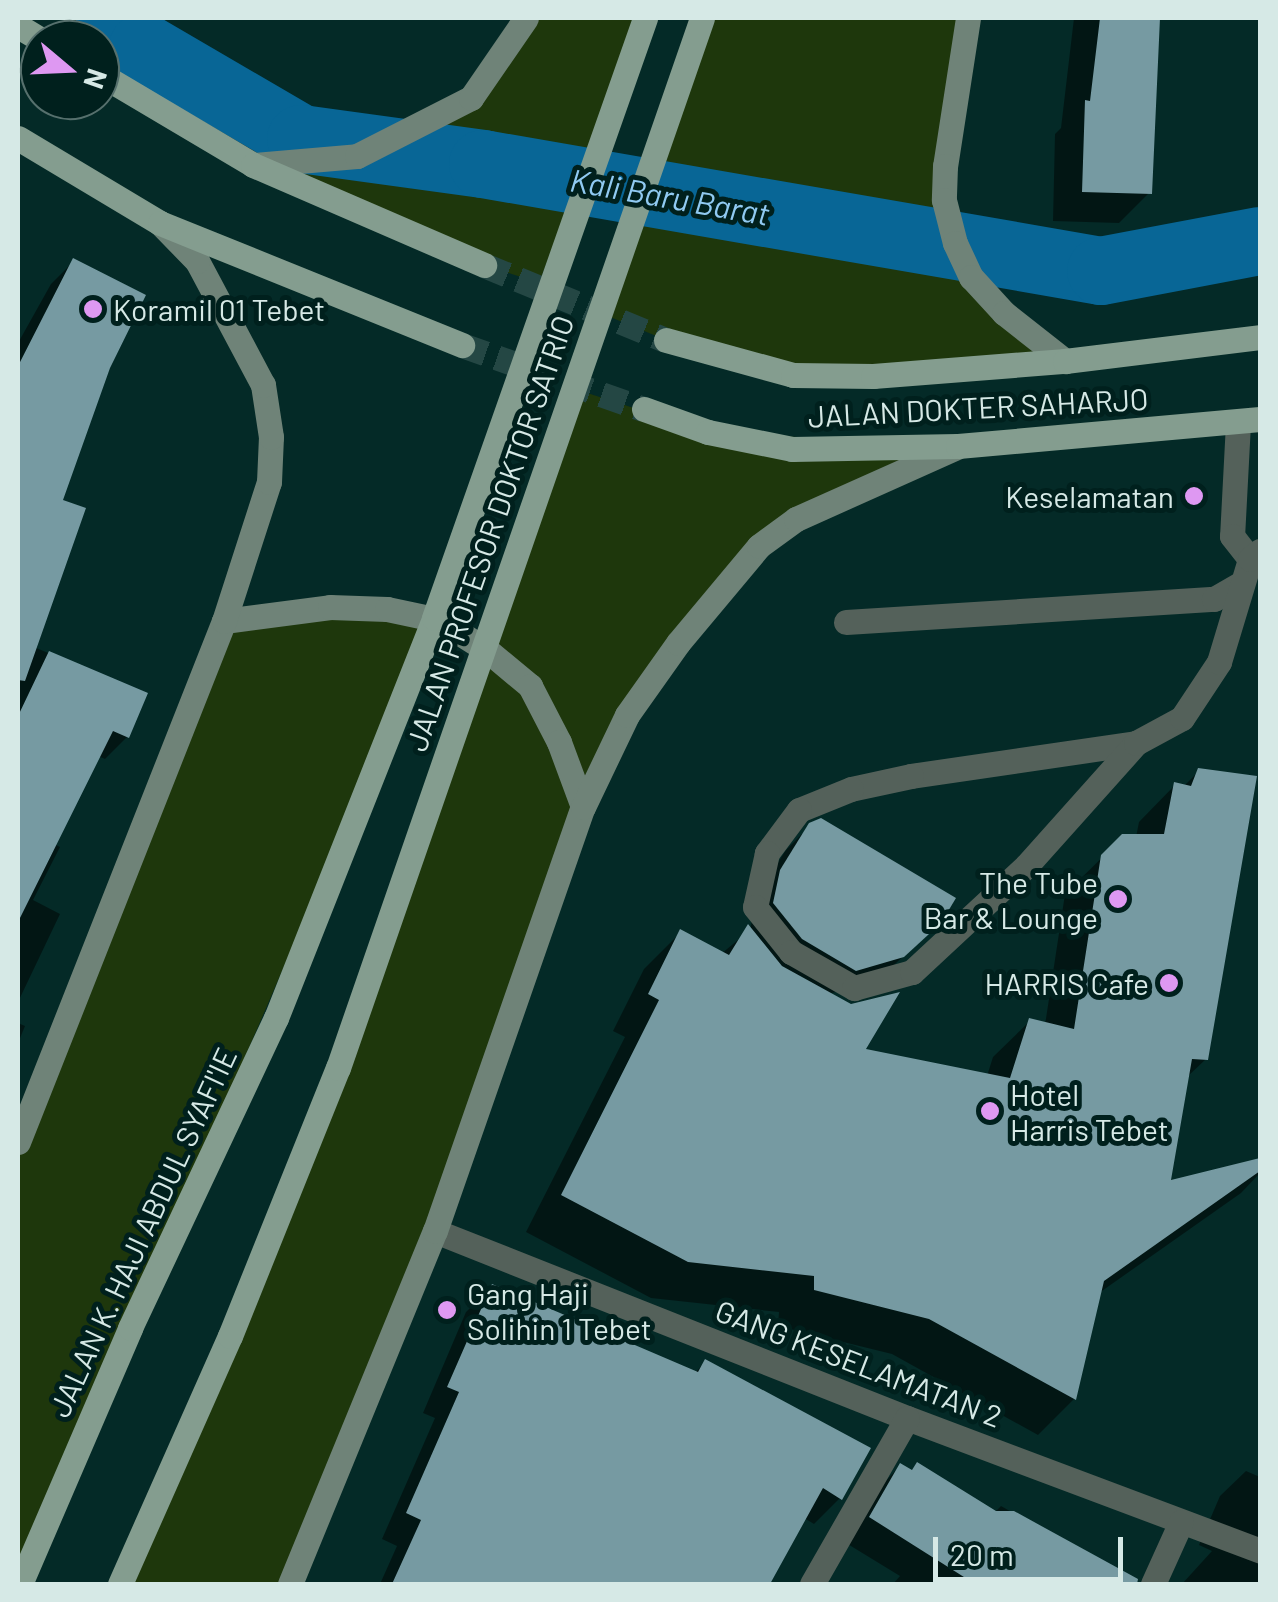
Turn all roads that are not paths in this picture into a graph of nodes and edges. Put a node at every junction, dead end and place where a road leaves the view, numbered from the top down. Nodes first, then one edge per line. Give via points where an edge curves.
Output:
1 (526, 18) edge
2 (645, 18) edge
3 (702, 18) edge
4 (968, 18) edge
5 (120, 86) edge
6 (18, 138) edge
7 (253, 165) junction
8 (160, 223) junction
9 (484, 265) tunnel mouth
10 (1260, 337) edge
11 (666, 340) tunnel mouth
12 (462, 345) tunnel mouth
13 (1065, 361) junction
14 (644, 409) tunnel mouth
15 (1249, 421) edge
16 (958, 446) junction
17 (1251, 564) edge
18 (224, 621) junction
19 (846, 622) dead end
20 (1136, 743) junction
21 (584, 807) junction
22 (276, 1018) joint
23 (18, 1142) edge
24 (435, 1231) junction
25 (907, 1418) junction
26 (1181, 1522) junction
27 (1260, 1551) edge
28 (23, 1578) edge
29 (120, 1584) edge
30 (290, 1584) edge
31 (812, 1584) edge
32 (1153, 1584) edge

1 - 7 street via 470,98 357,156
2 - 22 main road, JALAN PROFESOR DOKTOR SATRIO, bridge via 440,600
3 - 29 main road, JALAN PROFESOR DOKTOR SATRIO, bridge via 338,1068
4 - 13 street via 944,200 954,243 972,278 1004,313
5 - 7 main road
6 - 8 main road
7 - 9 main road
8 - 12 main road
8 - 18 street via 197,261 263,385 271,437 268,482
10 - 13 main road, JALAN DOKTER SAHARJO
11 - 13 main road, JALAN DOKTER SAHARJO via 793,375 873,376
14 - 16 main road, JALAN DOKTER SAHARJO via 708,432 792,449
15 - 16 main road, JALAN DOKTER SAHARJO
15 - 17 street via 1232,536
16 - 21 street via 796,518 759,546 627,715
17 - 19 street via 1214,599
17 - 20 street via 1206,688 1182,718
18 - 21 street via 330,607 387,609 448,625 530,686
18 - 23 street
20 - 20 street via 1027,865 912,972 854,988 792,952 755,907 766,853 799,810 911,776
21 - 24 street
22 - 28 main road, JALAN K. HAJI ABDUL SYAFI'IE via 130,1328
24 - 25 street, GANG KESELAMATAN 2
24 - 30 street
25 - 26 street, GANG KESELAMATAN 2
25 - 31 street
26 - 27 street, GANG KESELAMATAN 2
26 - 32 street

